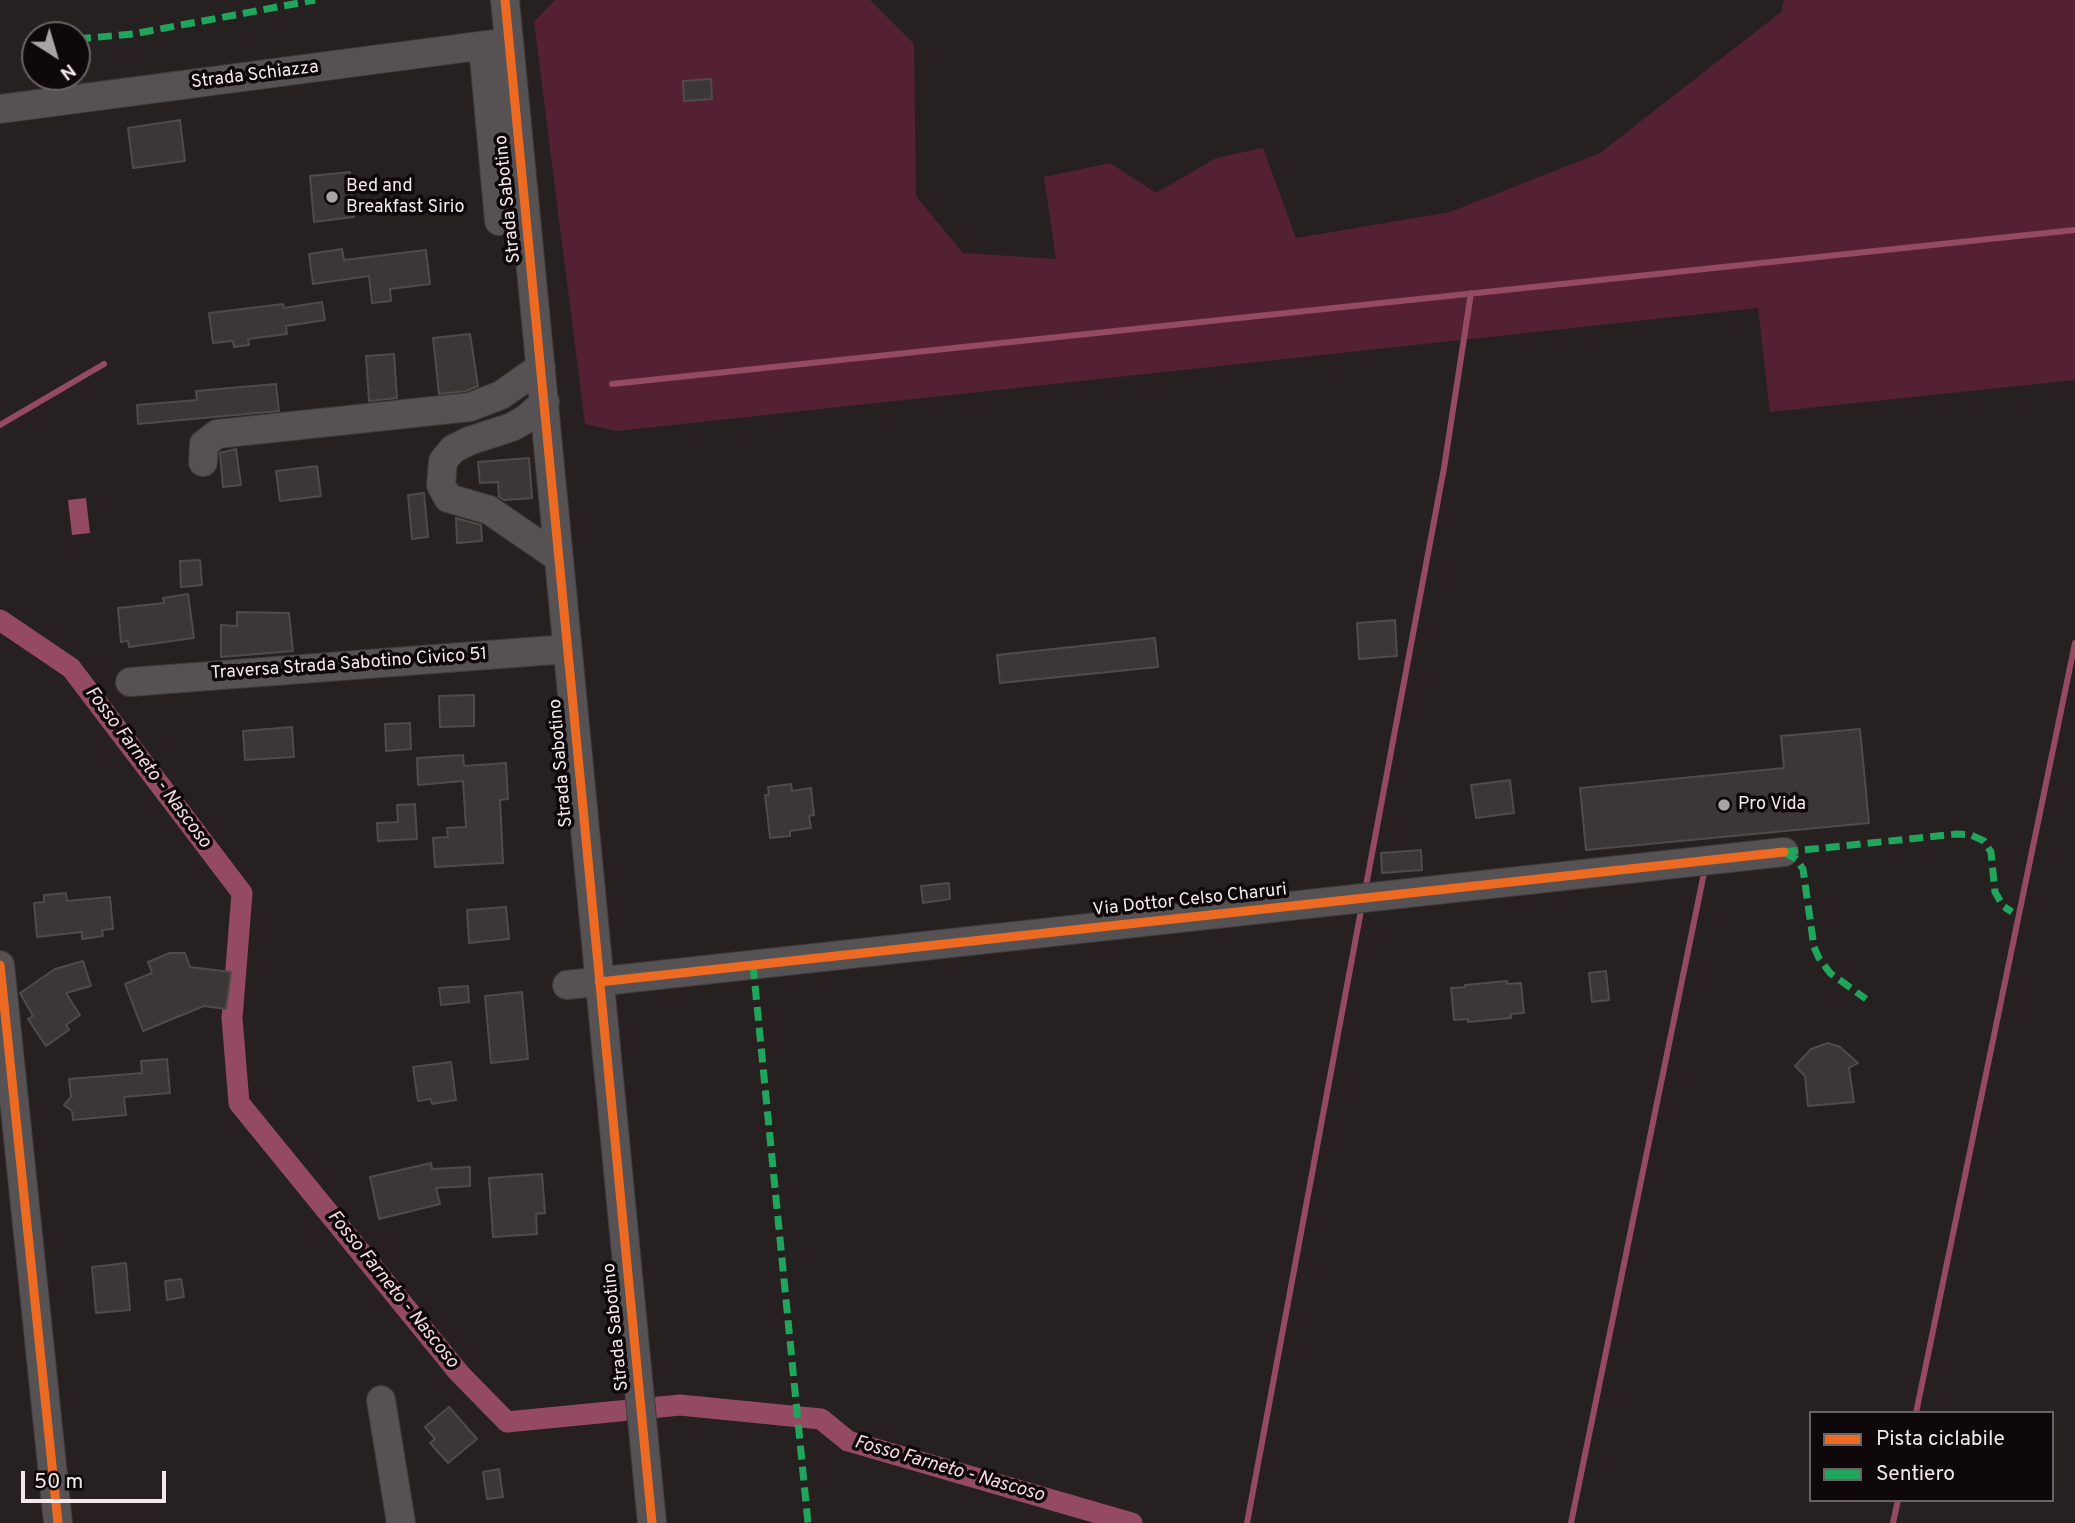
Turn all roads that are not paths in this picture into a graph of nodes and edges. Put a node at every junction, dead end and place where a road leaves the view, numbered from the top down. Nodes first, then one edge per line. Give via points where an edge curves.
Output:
1 (505, 0) edge
2 (496, 44) junction
3 (0, 109) edge
4 (499, 221) dead end
5 (541, 367) junction
6 (545, 402) junction
7 (203, 462) dead end
8 (559, 558) junction
9 (567, 649) junction
10 (130, 682) dead end
11 (1784, 852) dead end
12 (0, 965) edge
13 (599, 982) junction
14 (567, 985) dead end
15 (382, 1400) dead end
16 (58, 1523) edge
17 (401, 1523) edge
18 (652, 1523) edge

1 - 2 street, Strada Sabotino
2 - 3 street, Strada Schiazza
2 - 4 street
2 - 5 street, Strada Sabotino
5 - 6 street, Strada Sabotino
5 - 7 street via 501,395 470,407 217,434 204,444
6 - 8 street, Strada Sabotino
6 - 8 street via 512,427 453,449 443,461 441,485 448,498 489,510
8 - 9 street, Strada Sabotino
9 - 10 street, Traversa Strada Sabotino Civico 51
9 - 13 street, Strada Sabotino
11 - 13 street, Via Dottor Celso Charuri
12 - 16 street
13 - 14 street, Via Dottor Celso Charuri
13 - 18 street, Strada Sabotino
15 - 17 street

